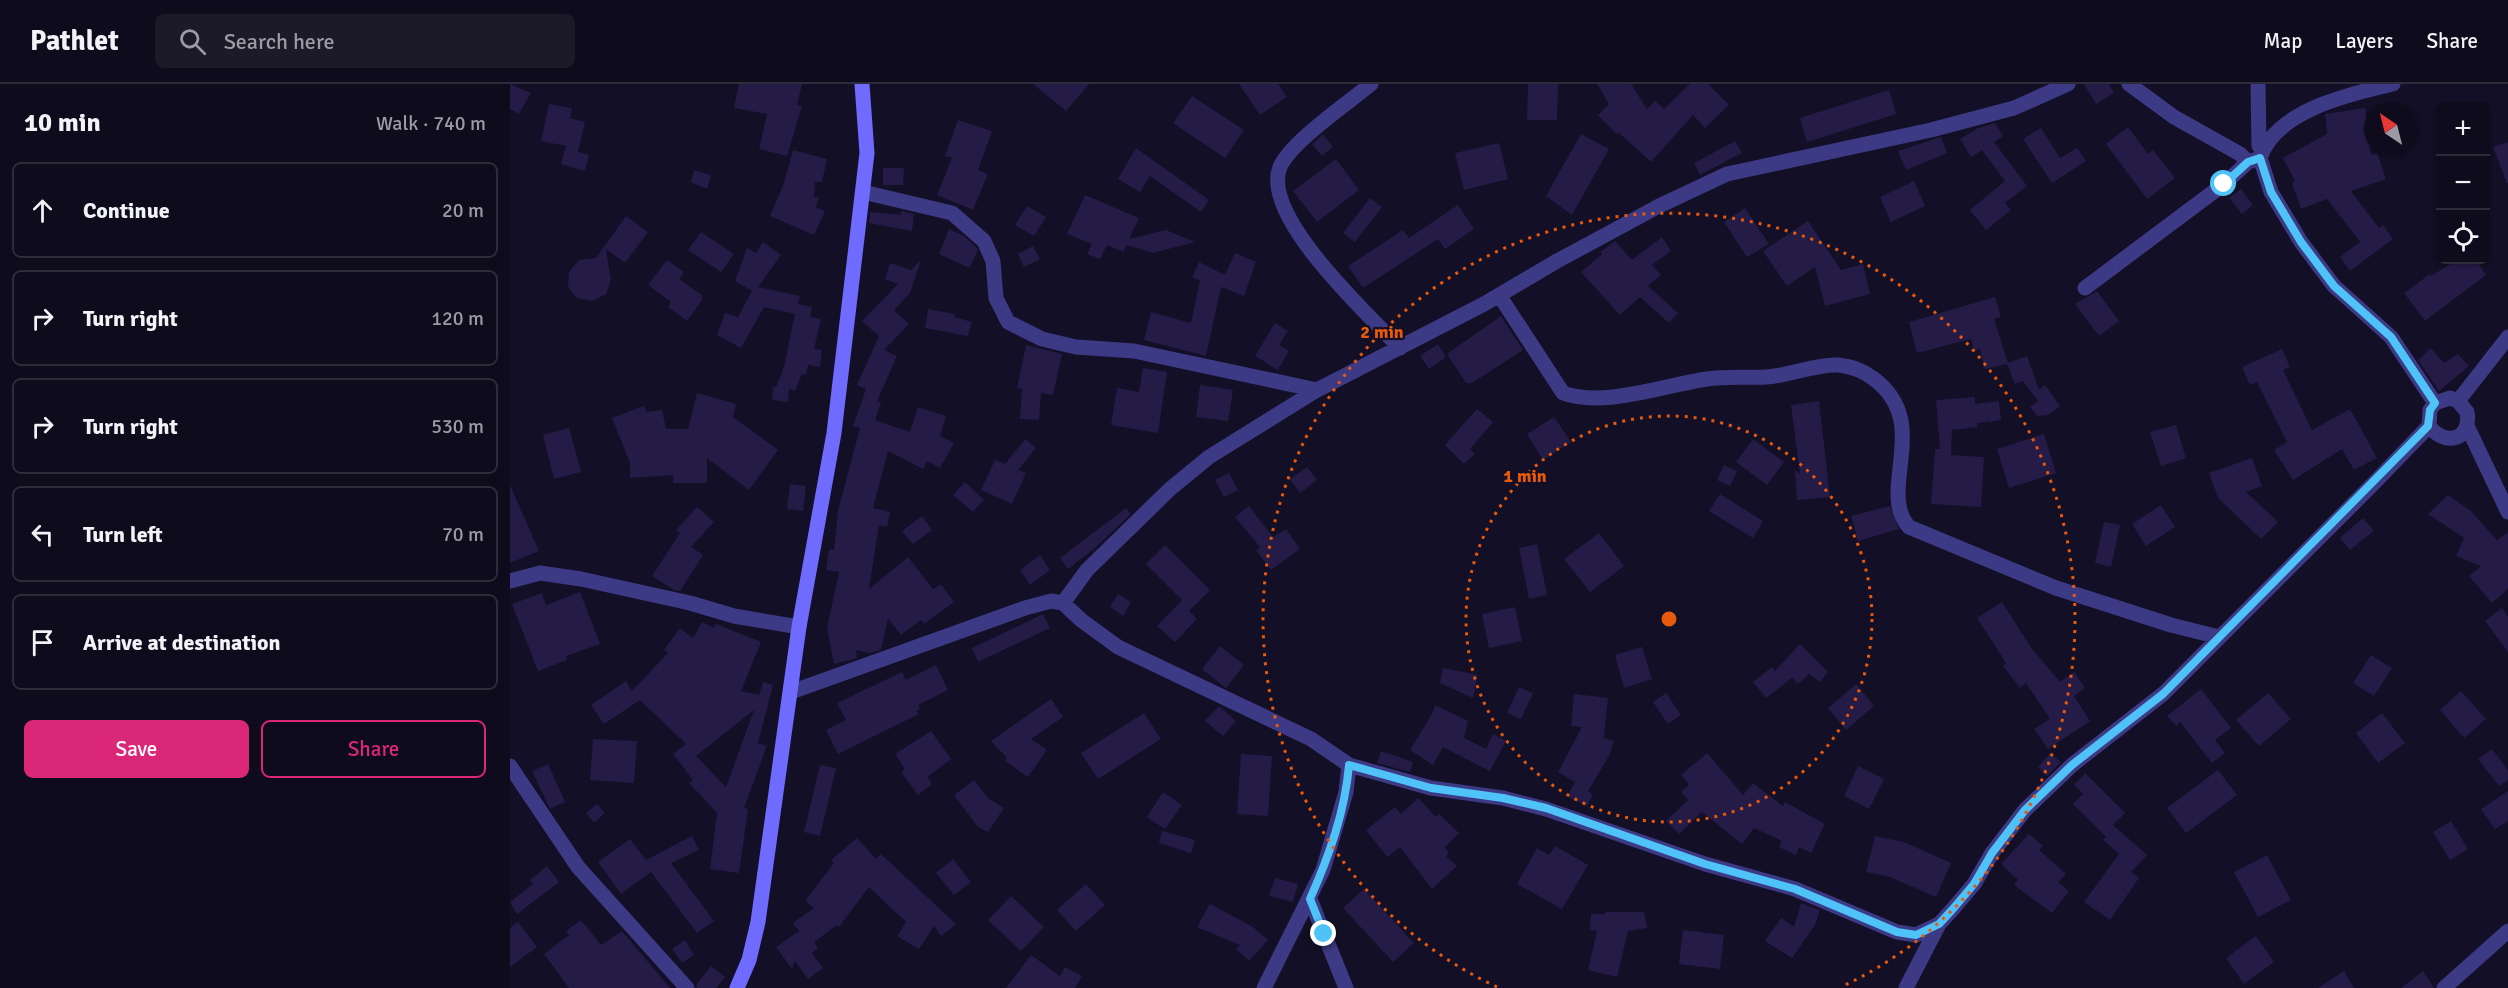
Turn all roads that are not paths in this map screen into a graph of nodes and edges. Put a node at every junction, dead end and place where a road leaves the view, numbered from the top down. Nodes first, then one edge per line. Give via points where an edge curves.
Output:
1 (862, 84) edge
2 (1371, 84) edge
3 (2068, 84) edge
4 (2129, 84) edge
5 (2258, 84) edge
6 (2393, 84) edge
7 (2257, 156) junction
8 (863, 192) junction
9 (2085, 288) dead end
10 (1499, 296) junction
11 (2508, 337) edge
12 (1401, 348) junction
13 (1317, 390) junction
14 (2458, 401) junction
15 (2435, 403) junction
16 (2428, 426) junction
17 (2467, 426) junction
18 (2508, 512) edge
19 (510, 580) edge
20 (1063, 603) junction
21 (799, 627) junction
22 (2219, 637) junction
23 (791, 692) junction
24 (510, 765) edge
25 (1349, 765) junction
26 (1310, 899) junction
27 (1939, 924) junction
28 (2508, 931) edge
29 (687, 988) edge
30 (737, 988) edge
31 (1264, 988) edge
32 (1346, 988) edge
33 (1906, 988) edge
34 (2444, 988) edge

1 - 8 main road via 867,153
2 - 12 street via 1299,143 1280,166 1278,178 1289,220 1316,259
3 - 10 street via 2014,108 1727,174 1659,206
4 - 7 street via 2174,117 2240,154
5 - 7 street
6 - 7 street via 2345,95 2288,122
7 - 9 street
7 - 15 street via 2271,192 2301,242 2334,286 2391,337
8 - 13 street via 952,213 984,241 993,261 996,298 1008,322 1042,339 1076,347 1134,351
8 - 21 main road via 834,433
10 - 12 street
10 - 22 street via 1563,393 1577,398 1709,378 1769,377 1836,365 1861,370 1888,391 1901,415 1904,448 1898,506 1909,527 2056,588
11 - 14 street
12 - 13 street
13 - 20 street via 1209,457 1170,489 1088,570
14 - 15 street via 2450,398
14 - 17 street via 2467,412
15 - 16 street
16 - 17 street via 2436,435 2448,439
16 - 22 street
17 - 18 street
19 - 21 street via 540,573 581,579 734,616
20 - 23 street via 1051,601 1025,608
20 - 25 street via 1118,647 1311,739
21 - 23 main road
22 - 27 street via 2163,694 2072,765 2025,810 1974,884
23 - 30 main road via 758,922
24 - 29 street via 578,867
25 - 26 street via 1336,830
25 - 27 street via 1431,788 1546,808 1705,864 1795,889 1897,932 1916,935
26 - 31 street
26 - 32 street
27 - 33 street
28 - 34 street

